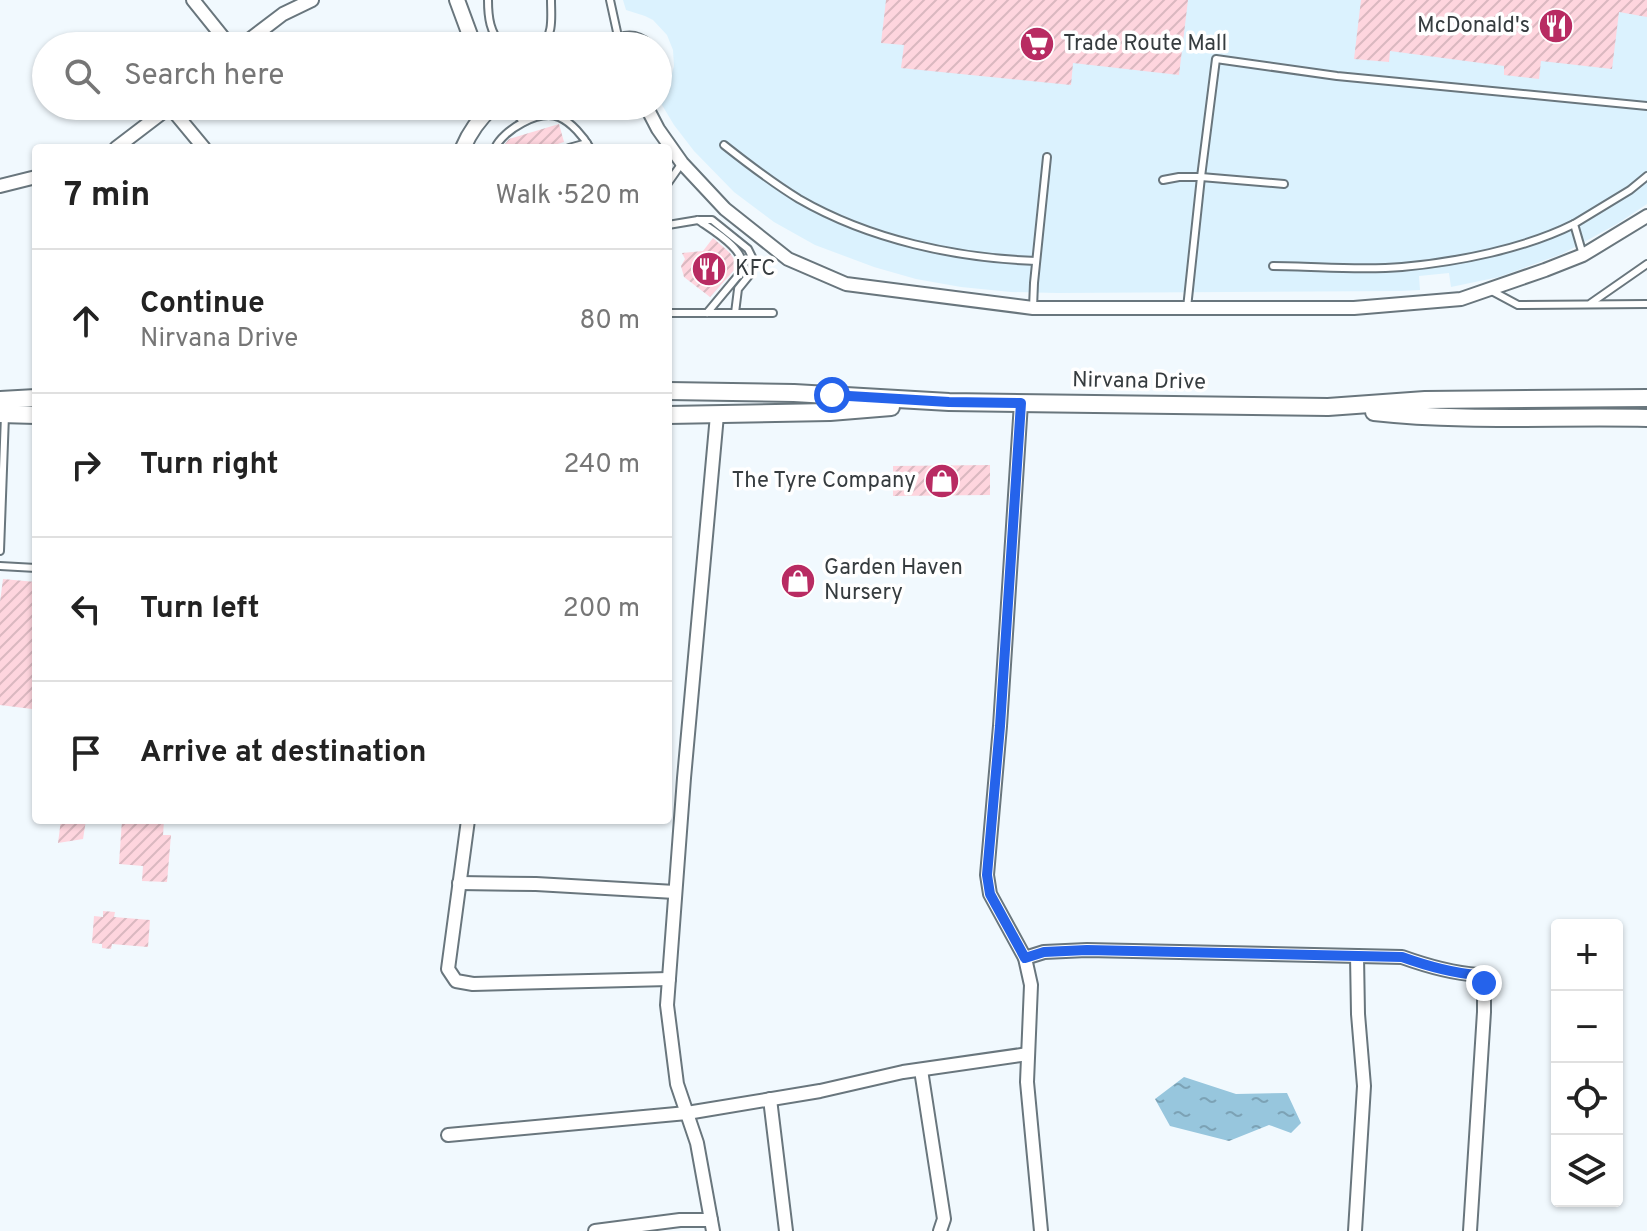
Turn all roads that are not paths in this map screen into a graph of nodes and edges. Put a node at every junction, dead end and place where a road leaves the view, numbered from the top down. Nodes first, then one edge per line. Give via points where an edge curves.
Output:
1 (193, 0) edge
2 (312, 0) edge
3 (457, 0) edge
4 (488, 0) edge
5 (551, 0) edge
6 (610, 0) edge
7 (219, 32) edge
8 (259, 32) edge
9 (469, 32) edge
10 (493, 32) edge
11 (549, 32) edge
12 (614, 32) edge
13 (1647, 106) edge
14 (153, 120) edge
15 (182, 120) edge
16 (479, 120) edge
17 (530, 120) edge
18 (565, 120) edge
19 (653, 120) edge
20 (523, 122) joint
21 (121, 144) edge
22 (201, 144) edge
23 (465, 144) edge
24 (497, 144) edge
25 (588, 144) edge
26 (669, 144) edge
27 (724, 145) dead end
28 (672, 149) edge
29 (1047, 157) dead end
30 (682, 163) junction
31 (1647, 176) edge
32 (672, 177) edge
33 (1201, 177) junction
34 (32, 178) edge
35 (1163, 180) dead end
36 (1284, 184) dead end
37 (0, 186) edge
38 (1647, 216) edge
39 (698, 220) junction
40 (672, 224) edge
41 (1574, 224) junction
42 (1583, 255) junction
43 (1036, 261) junction
44 (1647, 264) edge
45 (1273, 266) dead end
46 (1489, 290) junction
47 (1589, 304) junction
48 (1647, 304) edge
49 (1033, 308) junction
50 (1187, 308) junction
51 (672, 313) edge
52 (707, 313) junction
53 (735, 313) junction
54 (773, 313) dead end
55 (672, 391) edge
56 (1647, 398) edge
57 (32, 399) edge
58 (949, 402) junction
59 (1021, 403) junction
60 (1328, 407) junction
61 (2, 410) edge
62 (32, 414) edge
63 (672, 415) edge
64 (717, 415) junction
65 (1647, 418) edge
66 (0, 551) edge
67 (0, 566) edge
68 (32, 568) edge
69 (672, 801) edge
70 (682, 802) junction
71 (467, 824) edge
72 (459, 883) junction
73 (675, 892) junction
74 (1357, 956) junction
75 (1025, 958) junction
76 (669, 979) junction
77 (1028, 1054) junction
78 (921, 1070) junction
79 (770, 1099) junction
80 (687, 1113) junction
81 (448, 1135) dead end
82 (712, 1225) edge
83 (595, 1231) edge
84 (786, 1231) edge
85 (940, 1231) edge
86 (1041, 1231) edge
87 (1355, 1231) edge
88 (1470, 1231) edge

1 - 7 street
2 - 8 street
3 - 9 street
4 - 10 lane
5 - 11 lane
6 - 12 lane
13 - 33 lane via 1216,59
14 - 21 street
15 - 22 street
16 - 23 street
17 - 20 lane
18 - 25 lane
19 - 26 street
20 - 24 lane
27 - 43 lane via 801,200 880,234 982,257
28 - 30 street
29 - 43 lane
30 - 32 lane
30 - 49 street via 725,209 788,259 846,284
31 - 41 lane
33 - 35 lane
33 - 36 lane
33 - 50 lane
34 - 37 street
38 - 42 street
39 - 40 lane
39 - 52 lane via 732,246 744,265
39 - 53 lane via 712,220 752,257 751,273 738,289
41 - 42 lane
41 - 45 lane via 1543,238 1460,259 1401,267
42 - 46 street
43 - 49 lane
44 - 47 lane
46 - 47 lane via 1518,305
46 - 50 street via 1461,299 1354,308
47 - 48 lane
49 - 50 street
51 - 52 lane
52 - 53 lane
53 - 54 lane
55 - 58 main road, Nirvana Drive
56 - 60 main road, Nirvana Drive via 1425,400
57 - 61 main road
58 - 59 main road, Nirvana Drive
58 - 64 main road, Nirvana Drive
59 - 60 main road, Nirvana Drive
59 - 75 street via 987,875 990,894
60 - 65 main road, Nirvana Drive via 1419,417
61 - 62 main road
61 - 66 lane
63 - 64 main road, Nirvana Drive
64 - 70 street
67 - 68 lane
69 - 70 street
70 - 73 street
71 - 72 street
72 - 73 street
72 - 76 street via 448,969 456,981
73 - 76 street
74 - 75 street via 1087,950
74 - 87 street via 1364,1086
74 - 88 street via 1402,957 1478,975 1484,983
75 - 77 street via 1031,985
76 - 80 street via 677,1084
77 - 78 street
77 - 86 street
78 - 79 street
78 - 85 street via 944,1219
79 - 80 street
79 - 84 street
80 - 81 street
80 - 82 street
82 - 83 street via 680,1220

